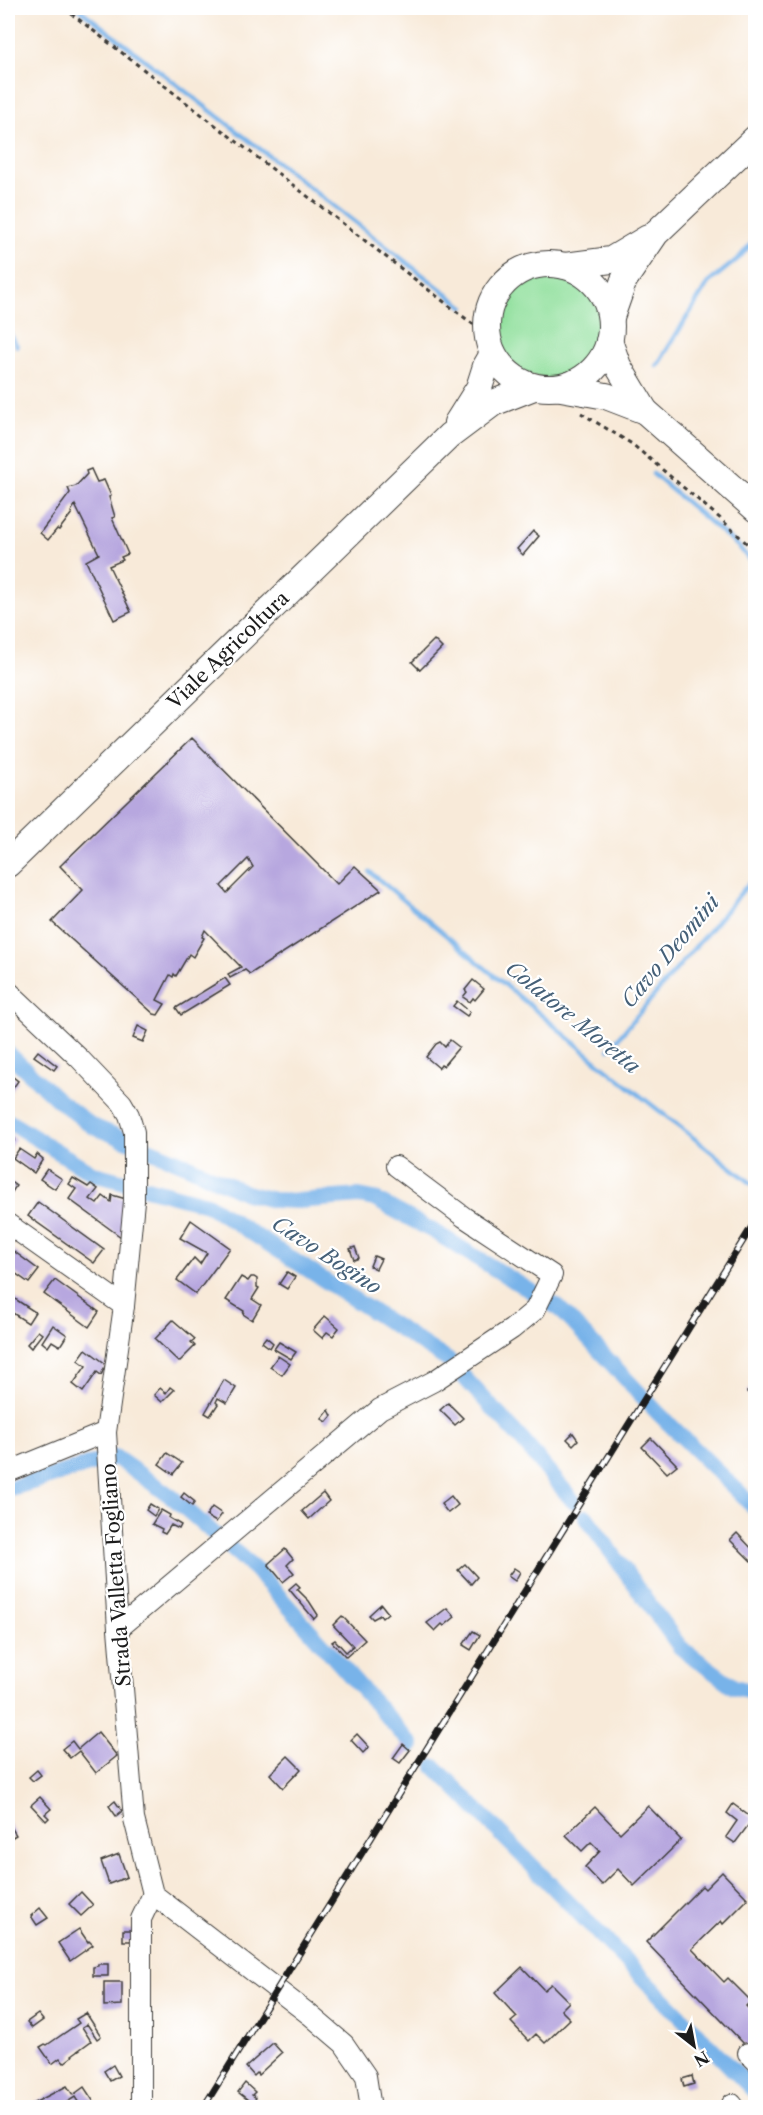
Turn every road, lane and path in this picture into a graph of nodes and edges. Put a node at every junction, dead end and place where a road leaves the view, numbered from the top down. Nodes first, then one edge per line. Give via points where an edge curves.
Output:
1 (64, 8) edge
2 (756, 138) edge
3 (656, 233) junction
4 (565, 266) junction
5 (610, 329) junction
6 (490, 345) junction
7 (545, 387) junction
8 (645, 411) junction
9 (449, 436) junction
10 (756, 509) edge
11 (756, 552) edge
12 (8, 864) edge
13 (8, 991) edge
14 (396, 1166) dead end
15 (8, 1224) edge
16 (124, 1306) junction
17 (107, 1438) junction
18 (8, 1472) edge
19 (118, 1629) junction
20 (153, 1894) junction
21 (141, 2108) edge
22 (371, 2108) edge

1 - 6 path
2 - 3 main road, Viale Agricoltura
3 - 4 main road, Viale Agricoltura via 611,260
3 - 5 main road, Viale Agricoltura via 624,280
4 - 5 main road, Viale Agricoltura via 595,284 607,304
4 - 6 main road, Viale Agricoltura via 527,267 507,280 492,299 486,322
5 - 7 main road, Viale Agricoltura via 599,364 590,373 572,384
5 - 8 main road via 618,366
6 - 7 main road via 511,376
6 - 9 main road, Viale Agricoltura via 479,388
7 - 8 main road via 606,396
7 - 9 main road, Viale Agricoltura via 493,403
7 - 11 path via 632,444
8 - 10 main road
9 - 12 main road, Viale Agricoltura
13 - 16 street, Strada Valletta Fogliano via 79,1058 129,1115 134,1136 135,1185
14 - 19 street via 552,1275 535,1310 454,1367 380,1409
15 - 16 street
16 - 17 street, Strada Valletta Fogliano
17 - 18 street
17 - 19 street, Strada Valletta Fogliano
19 - 20 street, Strada Valletta Fogliano via 134,1819
20 - 21 street via 141,1919
20 - 22 street via 344,2044 366,2076

